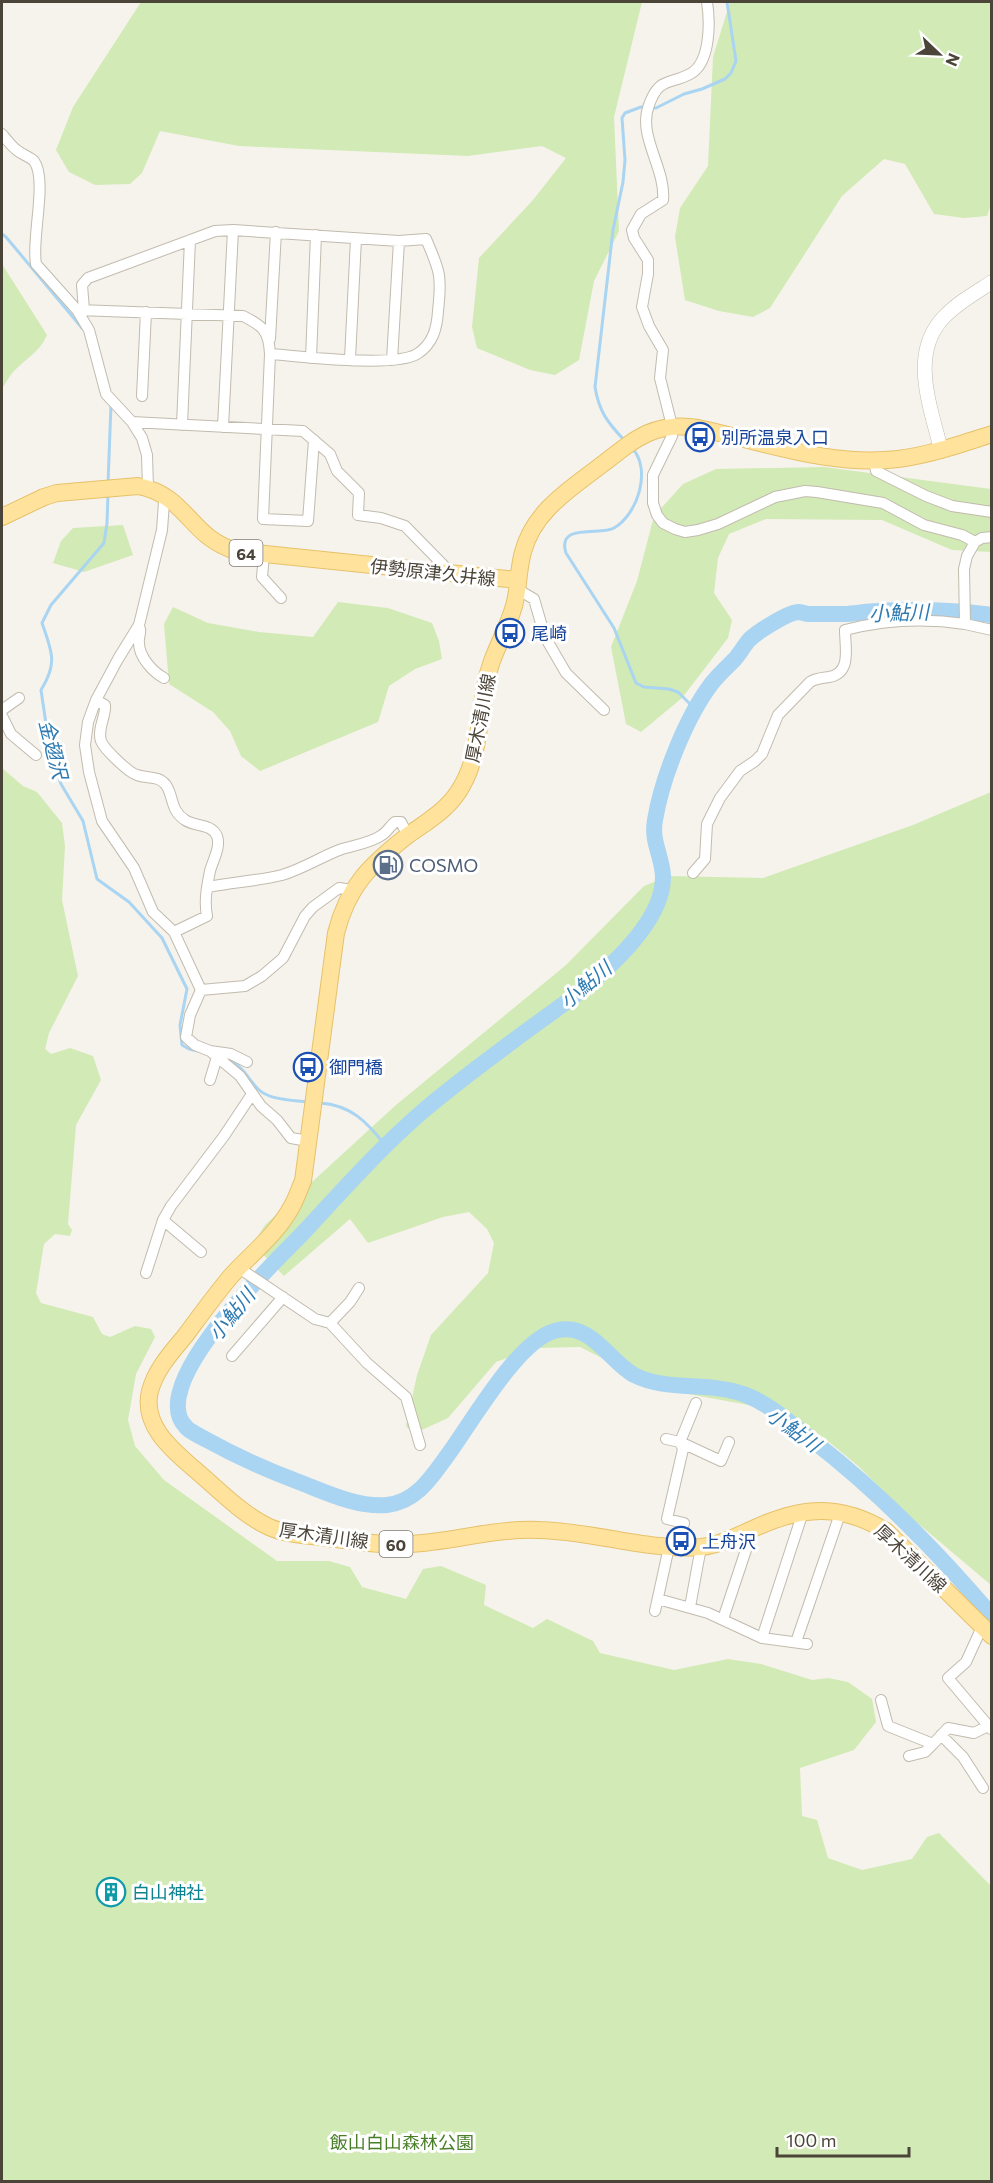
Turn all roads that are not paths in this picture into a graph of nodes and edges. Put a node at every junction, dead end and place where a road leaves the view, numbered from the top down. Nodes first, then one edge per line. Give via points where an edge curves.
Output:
1 (707, 2) edge
2 (2, 135) edge
3 (233, 230) junction
4 (276, 232) junction
5 (316, 235) junction
6 (356, 239) junction
7 (190, 240) junction
8 (399, 241) junction
9 (992, 282) edge
10 (80, 310) junction
11 (146, 312) junction
12 (186, 314) junction
13 (229, 316) junction
14 (270, 339) junction
15 (270, 354) junction
16 (311, 357) junction
17 (350, 359) junction
18 (392, 360) junction
19 (142, 396) dead end
20 (132, 422) junction
21 (182, 425) junction
22 (672, 426) junction
23 (223, 427) junction
24 (267, 429) junction
25 (992, 434) edge
26 (314, 440) junction
27 (941, 450) junction
28 (874, 461) junction
29 (148, 488) junction
30 (167, 496) junction
31 (992, 512) edge
32 (2, 517) edge
33 (992, 537) edge
34 (975, 542) junction
35 (264, 555) junction
36 (453, 574) junction
37 (518, 585) junction
38 (281, 598) dead end
39 (965, 623) junction
40 (139, 625) junction
41 (992, 630) edge
42 (164, 678) dead end
43 (19, 698) dead end
44 (96, 700) junction
45 (2, 710) edge
46 (604, 710) dead end
47 (2, 716) edge
48 (36, 755) dead end
49 (408, 836) junction
50 (693, 873) dead end
51 (208, 886) junction
52 (352, 890) junction
53 (174, 932) junction
54 (201, 990) junction
55 (214, 1054) junction
56 (247, 1062) dead end
57 (210, 1080) dead end
58 (252, 1094) junction
59 (308, 1141) junction
60 (163, 1220) junction
61 (201, 1252) dead end
62 (245, 1272) junction
63 (146, 1273) dead end
64 (359, 1288) dead end
65 (281, 1296) junction
66 (330, 1323) junction
67 (232, 1356) dead end
68 (696, 1403) dead end
69 (666, 1439) dead end
70 (680, 1442) junction
71 (729, 1442) dead end
72 (420, 1445) dead end
73 (841, 1511) junction
74 (802, 1512) junction
75 (748, 1531) junction
76 (701, 1546) junction
77 (673, 1547) junction
78 (658, 1599) junction
79 (690, 1607) junction
80 (655, 1611) dead end
81 (723, 1619) junction
82 (987, 1632) edge
83 (762, 1638) junction
84 (881, 1700) dead end
85 (990, 1728) edge
86 (941, 1735) junction
87 (933, 1744) junction
88 (909, 1756) dead end
89 (983, 1788) dead end

1 - 22 street via 710,27 700,66 659,86 649,105 646,124 663,195 660,202 641,214 632,230 648,260 642,307 663,350 660,378
2 - 10 street via 33,160 38,170 36,264
3 - 4 street
3 - 7 street via 215,231
3 - 13 street
4 - 5 street
4 - 14 street
5 - 6 street
5 - 16 street
6 - 8 street
6 - 17 street
7 - 10 street via 88,278 82,285
7 - 12 street
8 - 18 street
8 - 18 street via 426,239 441,284 437,327 428,345 417,354
9 - 27 street via 948,313 927,346 924,372
10 - 11 street
10 - 20 street via 106,394
11 - 12 street
11 - 19 street
12 - 13 street
12 - 21 street
13 - 14 street via 253,321
13 - 23 street
14 - 15 street
15 - 16 street
15 - 24 street
16 - 17 street
17 - 18 street
20 - 21 street
20 - 29 street via 147,455
21 - 23 street
22 - 28 main road, 伊勢原津久井線 via 698,428 824,457
22 - 34 street via 672,436 653,475 653,503 657,516 675,530 698,530 775,496 806,491 883,503 924,525
22 - 37 main road, 伊勢原津久井線 via 638,437 547,509 528,538
23 - 24 street
24 - 26 street via 303,431
24 - 26 street via 263,519 308,521
25 - 27 main road, 伊勢原津久井線
26 - 36 street via 330,454 337,471 359,493 358,515 405,526
27 - 28 main road, 伊勢原津久井線
28 - 31 street via 876,471 926,496 952,506
29 - 30 main road, 伊勢原津久井線 / 64
29 - 32 main road, 伊勢原津久井線 / 64 via 57,493
30 - 35 main road, 伊勢原津久井線 / 64 via 210,540 236,551
30 - 40 street
33 - 34 street
34 - 39 street via 964,569
35 - 36 main road, 伊勢原津久井線 / 64
35 - 38 street via 262,577
36 - 37 main road, 伊勢原津久井線 / 64
37 - 46 street via 534,599 545,637 566,673
37 - 49 main road, 厚木清川線 / 60 via 488,672 476,749 467,776 446,808
39 - 41 street
39 - 50 street via 891,622 845,630 843,670 810,682 778,715 762,754 740,771 713,810 707,824 705,859
40 - 42 street via 138,644 146,661
40 - 44 street
43 - 45 street
44 - 51 street via 105,705 101,728 105,748 134,775 157,777 166,786 179,815 187,822 211,828 217,836
44 - 53 street via 85,745 102,821 134,868 153,912
47 - 48 street via 11,735
49 - 51 street via 400,822 395,822 374,840 339,850 285,874
49 - 52 main road, 厚木清川線 / 60 via 376,862
51 - 53 street via 204,902 207,916
52 - 54 street via 339,888 313,907 284,958 262,976 245,986
52 - 59 main road, 厚木清川線 / 60 via 336,933
53 - 54 street
54 - 55 street via 186,1037
55 - 56 street via 231,1054
55 - 57 street
55 - 58 street via 240,1076
58 - 59 street via 291,1138
58 - 60 street
59 - 62 main road, 厚木清川線 / 60 via 303,1182 292,1207
60 - 61 street
60 - 63 street
62 - 65 street
62 - 77 main road, 厚木清川線 / 60 via 156,1373 149,1394 156,1429 170,1448 251,1516 286,1533 387,1544 534,1530
64 - 66 street
65 - 66 street via 315,1319
65 - 67 street
66 - 72 street via 406,1397
68 - 70 street
69 - 70 street
70 - 71 street via 721,1461
70 - 77 street via 683,1449 667,1519 684,1523
73 - 74 main road, 厚木清川線 / 60
73 - 82 main road, 厚木清川線 / 60 via 886,1531
73 - 83 street via 802,1643
74 - 75 main road, 厚木清川線 / 60
74 - 83 street
75 - 76 main road, 厚木清川線 / 60
75 - 81 street via 750,1538
76 - 77 main road, 厚木清川線 / 60
76 - 79 street
77 - 78 street
78 - 79 street
78 - 80 street
79 - 81 street
81 - 83 street
82 - 85 street via 966,1662 948,1678
84 - 87 street via 888,1726
85 - 86 street via 974,1733 948,1728
86 - 87 street
86 - 89 street via 963,1757
87 - 88 street via 925,1752

